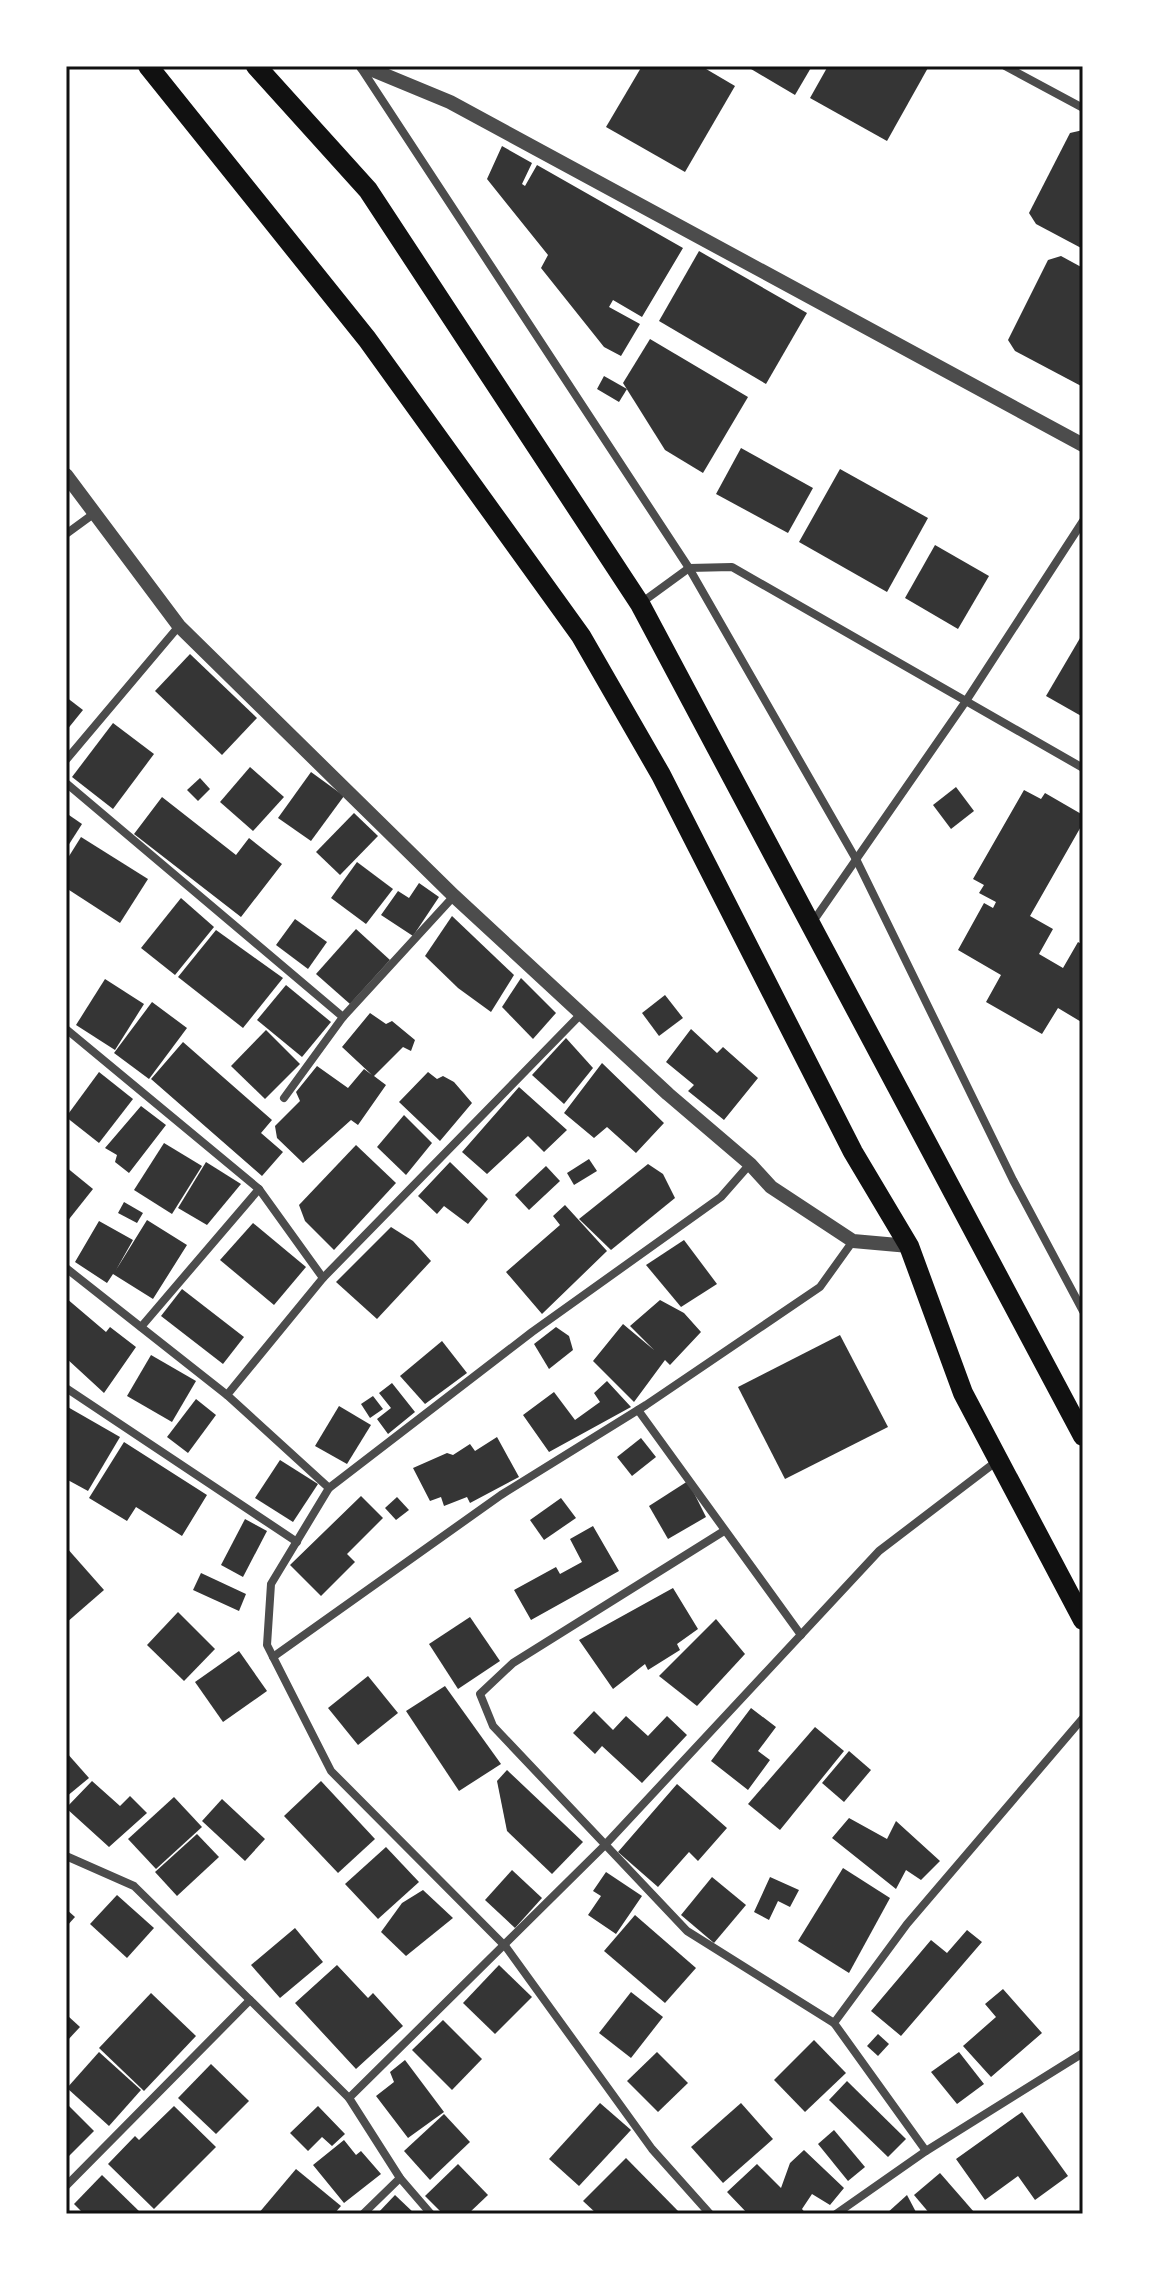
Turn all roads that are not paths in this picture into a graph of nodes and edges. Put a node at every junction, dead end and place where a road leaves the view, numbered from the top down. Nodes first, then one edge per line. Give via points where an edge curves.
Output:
1 (148, 66) edge
2 (256, 66) edge
3 (361, 66) edge
4 (1005, 66) edge
5 (1083, 108) edge
6 (1083, 445) edge
7 (66, 475) edge
8 (92, 515) junction
9 (1083, 521) edge
10 (66, 534) edge
11 (689, 568) junction
12 (640, 604) junction
13 (179, 626) junction
14 (966, 701) junction
15 (66, 760) edge
16 (1083, 768) edge
17 (66, 783) edge
18 (857, 861) junction
19 (454, 896) junction
20 (812, 923) junction
21 (582, 1013) junction
22 (343, 1017) junction
23 (66, 1029) edge
24 (284, 1098) dead end
25 (750, 1164) junction
26 (259, 1189) junction
27 (853, 1241) junction
28 (909, 1246) junction
29 (66, 1268) edge
30 (323, 1278) junction
31 (1083, 1311) edge
32 (141, 1327) junction
33 (66, 1388) edge
34 (227, 1395) junction
35 (638, 1410) junction
36 (1083, 1436) edge
37 (997, 1461) junction
38 (329, 1488) junction
39 (724, 1531) junction
40 (297, 1542) junction
41 (1083, 1620) edge
42 (801, 1635) junction
43 (273, 1657) junction
44 (1083, 1718) edge
45 (604, 1846) junction
46 (67, 1858) edge
47 (506, 1947) junction
48 (250, 2000) junction
49 (834, 2023) junction
50 (1083, 2053) edge
51 (349, 2098) junction
52 (926, 2151) junction
53 (400, 2178) junction
54 (66, 2186) edge
55 (363, 2214) edge
56 (431, 2214) edge
57 (710, 2214) edge
58 (836, 2214) edge

1 - 28 highway via 367,339 581,636 661,775 853,1152
2 - 12 highway via 368,190
3 - 6 street via 450,102
3 - 11 street
4 - 5 street
7 - 8 street
8 - 10 street
8 - 13 street
9 - 14 street
11 - 12 street
11 - 14 street via 732,567
11 - 18 street
12 - 20 highway
13 - 15 street
13 - 19 street
14 - 16 street
14 - 18 street
17 - 22 street
18 - 20 street
18 - 31 street
19 - 21 street
19 - 22 street
20 - 36 highway
21 - 25 street
21 - 30 street
22 - 24 street
23 - 26 street
25 - 27 street via 771,1187
25 - 38 street via 721,1197 532,1332
26 - 30 street
26 - 32 street
27 - 28 street
27 - 35 street via 820,1287
28 - 37 highway via 963,1393
29 - 32 street
30 - 34 street
32 - 34 street
33 - 40 street
34 - 38 street
35 - 39 street
35 - 43 street via 501,1495
37 - 41 highway
37 - 42 street via 879,1551
38 - 40 street
39 - 42 street
39 - 45 street via 513,1663 480,1694 493,1726
40 - 43 street via 271,1584 267,1645
42 - 45 street
43 - 47 street via 331,1771
44 - 49 street via 907,1924
45 - 47 street
45 - 49 street via 687,1931
46 - 48 street via 134,1886
47 - 51 street
47 - 57 street via 652,2149
48 - 51 street
48 - 54 street
49 - 52 street
50 - 52 street
51 - 53 street
52 - 58 street
53 - 55 street
53 - 56 street

